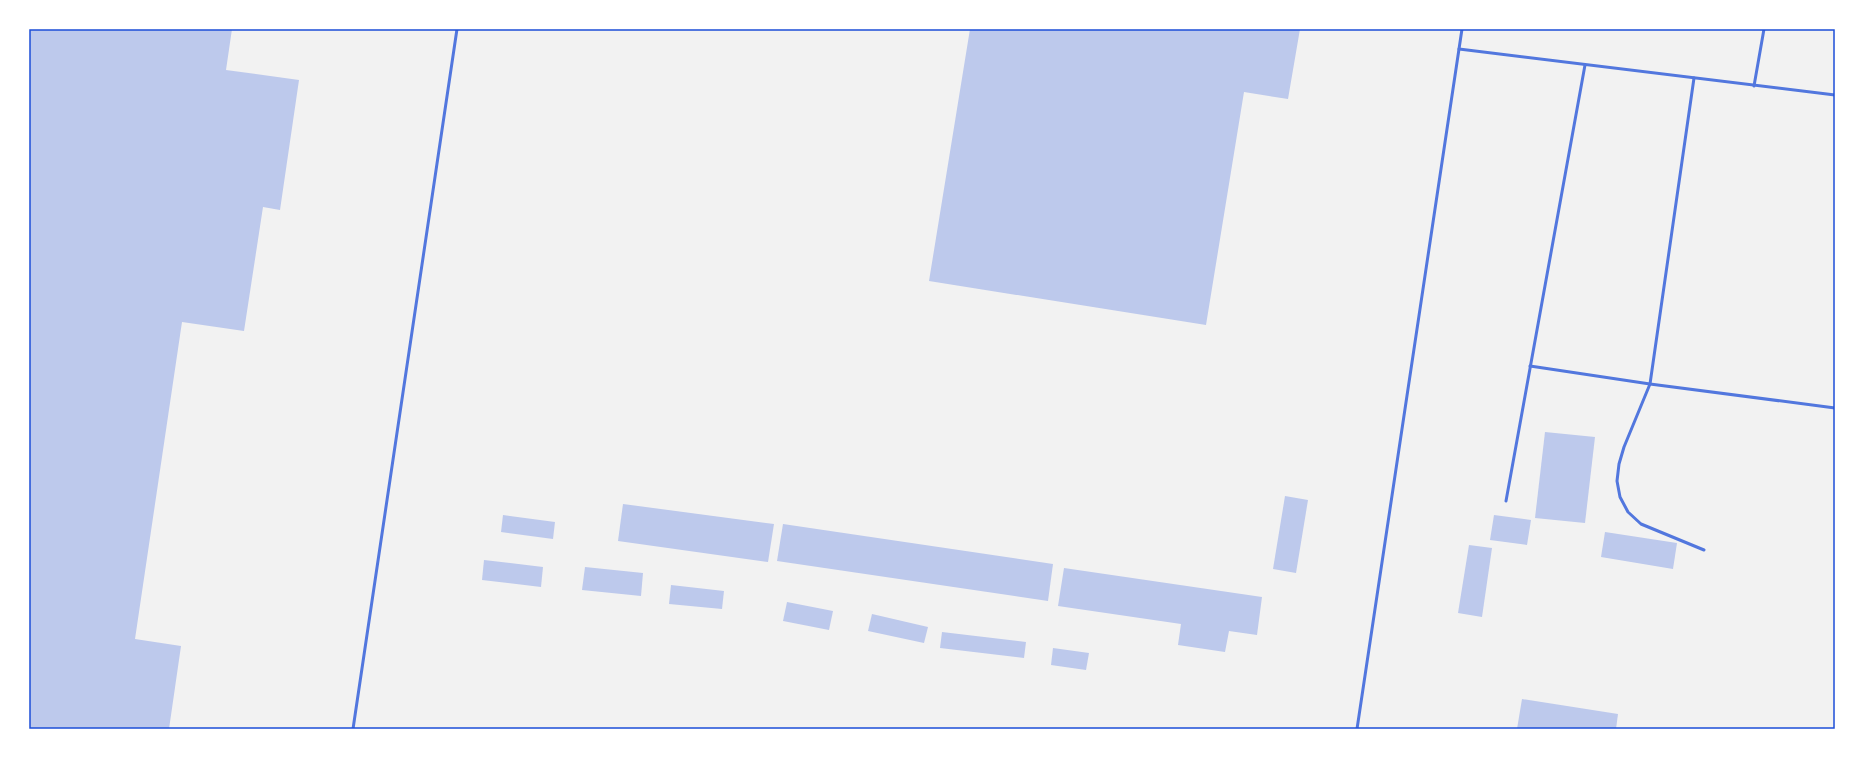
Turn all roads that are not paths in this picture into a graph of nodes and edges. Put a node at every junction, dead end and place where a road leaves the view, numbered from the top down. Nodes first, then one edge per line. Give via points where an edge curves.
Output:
1 (457, 29) edge
2 (1462, 29) edge
3 (1764, 29) edge
4 (1459, 49) junction
5 (1585, 65) junction
6 (1694, 78) junction
7 (1754, 86) junction
8 (1835, 95) edge
9 (1530, 366) junction
10 (1650, 384) junction
11 (1835, 408) edge
12 (1506, 501) dead end
13 (1704, 550) dead end
14 (353, 729) edge
15 (1357, 729) edge

1 - 14 lane
2 - 4 lane
3 - 7 lane
4 - 5 lane
4 - 15 lane
5 - 6 lane
5 - 9 lane
6 - 7 lane
6 - 10 lane
7 - 8 lane
9 - 10 lane
9 - 12 lane
10 - 11 lane
10 - 13 lane via 1619,464 1617,481 1620,497 1628,512 1641,524

